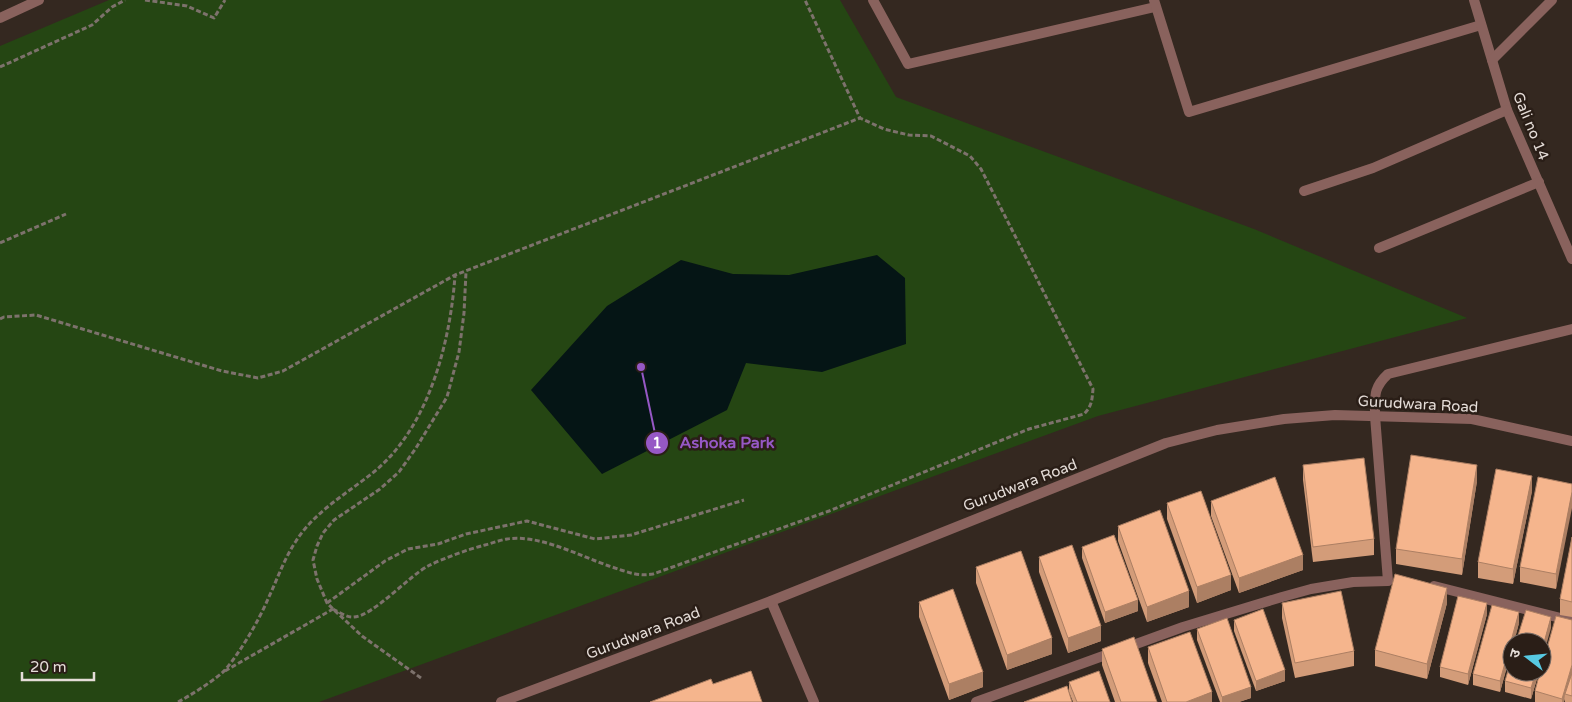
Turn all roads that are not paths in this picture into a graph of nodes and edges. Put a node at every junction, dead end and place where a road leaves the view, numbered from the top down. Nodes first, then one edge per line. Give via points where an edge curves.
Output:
1 (39, 0) edge
2 (873, 0) edge
3 (1474, 0) edge
4 (1552, 0) edge
5 (1154, 4) edge
6 (0, 18) edge
7 (1481, 25) junction
8 (1492, 60) junction
9 (1506, 110) junction
10 (1539, 182) junction
11 (1304, 191) dead end
12 (1379, 248) dead end
13 (1572, 259) edge
14 (1572, 329) edge
15 (1375, 416) junction
16 (1572, 441) edge
17 (1425, 585) edge
18 (771, 601) junction
19 (1572, 620) edge
20 (501, 702) edge
21 (814, 702) edge
22 (976, 702) edge

1 - 6 street
2 - 5 street via 908,64
3 - 7 street, Gali no 14
4 - 8 street
5 - 7 street via 1189,112
7 - 8 street, Gali no 14
8 - 9 street, Gali no 14
9 - 10 street, Gali no 14
9 - 11 street via 1373,168
10 - 12 street
10 - 13 street, Gali no 14
14 - 15 street via 1388,374 1375,390
15 - 16 street, Gurudwara Road via 1472,419
15 - 18 street, Gurudwara Road via 1284,419 1217,430 1166,443
15 - 22 street via 1393,582 1353,582 1282,597
17 - 19 street
18 - 20 street, Gurudwara Road
18 - 21 street

